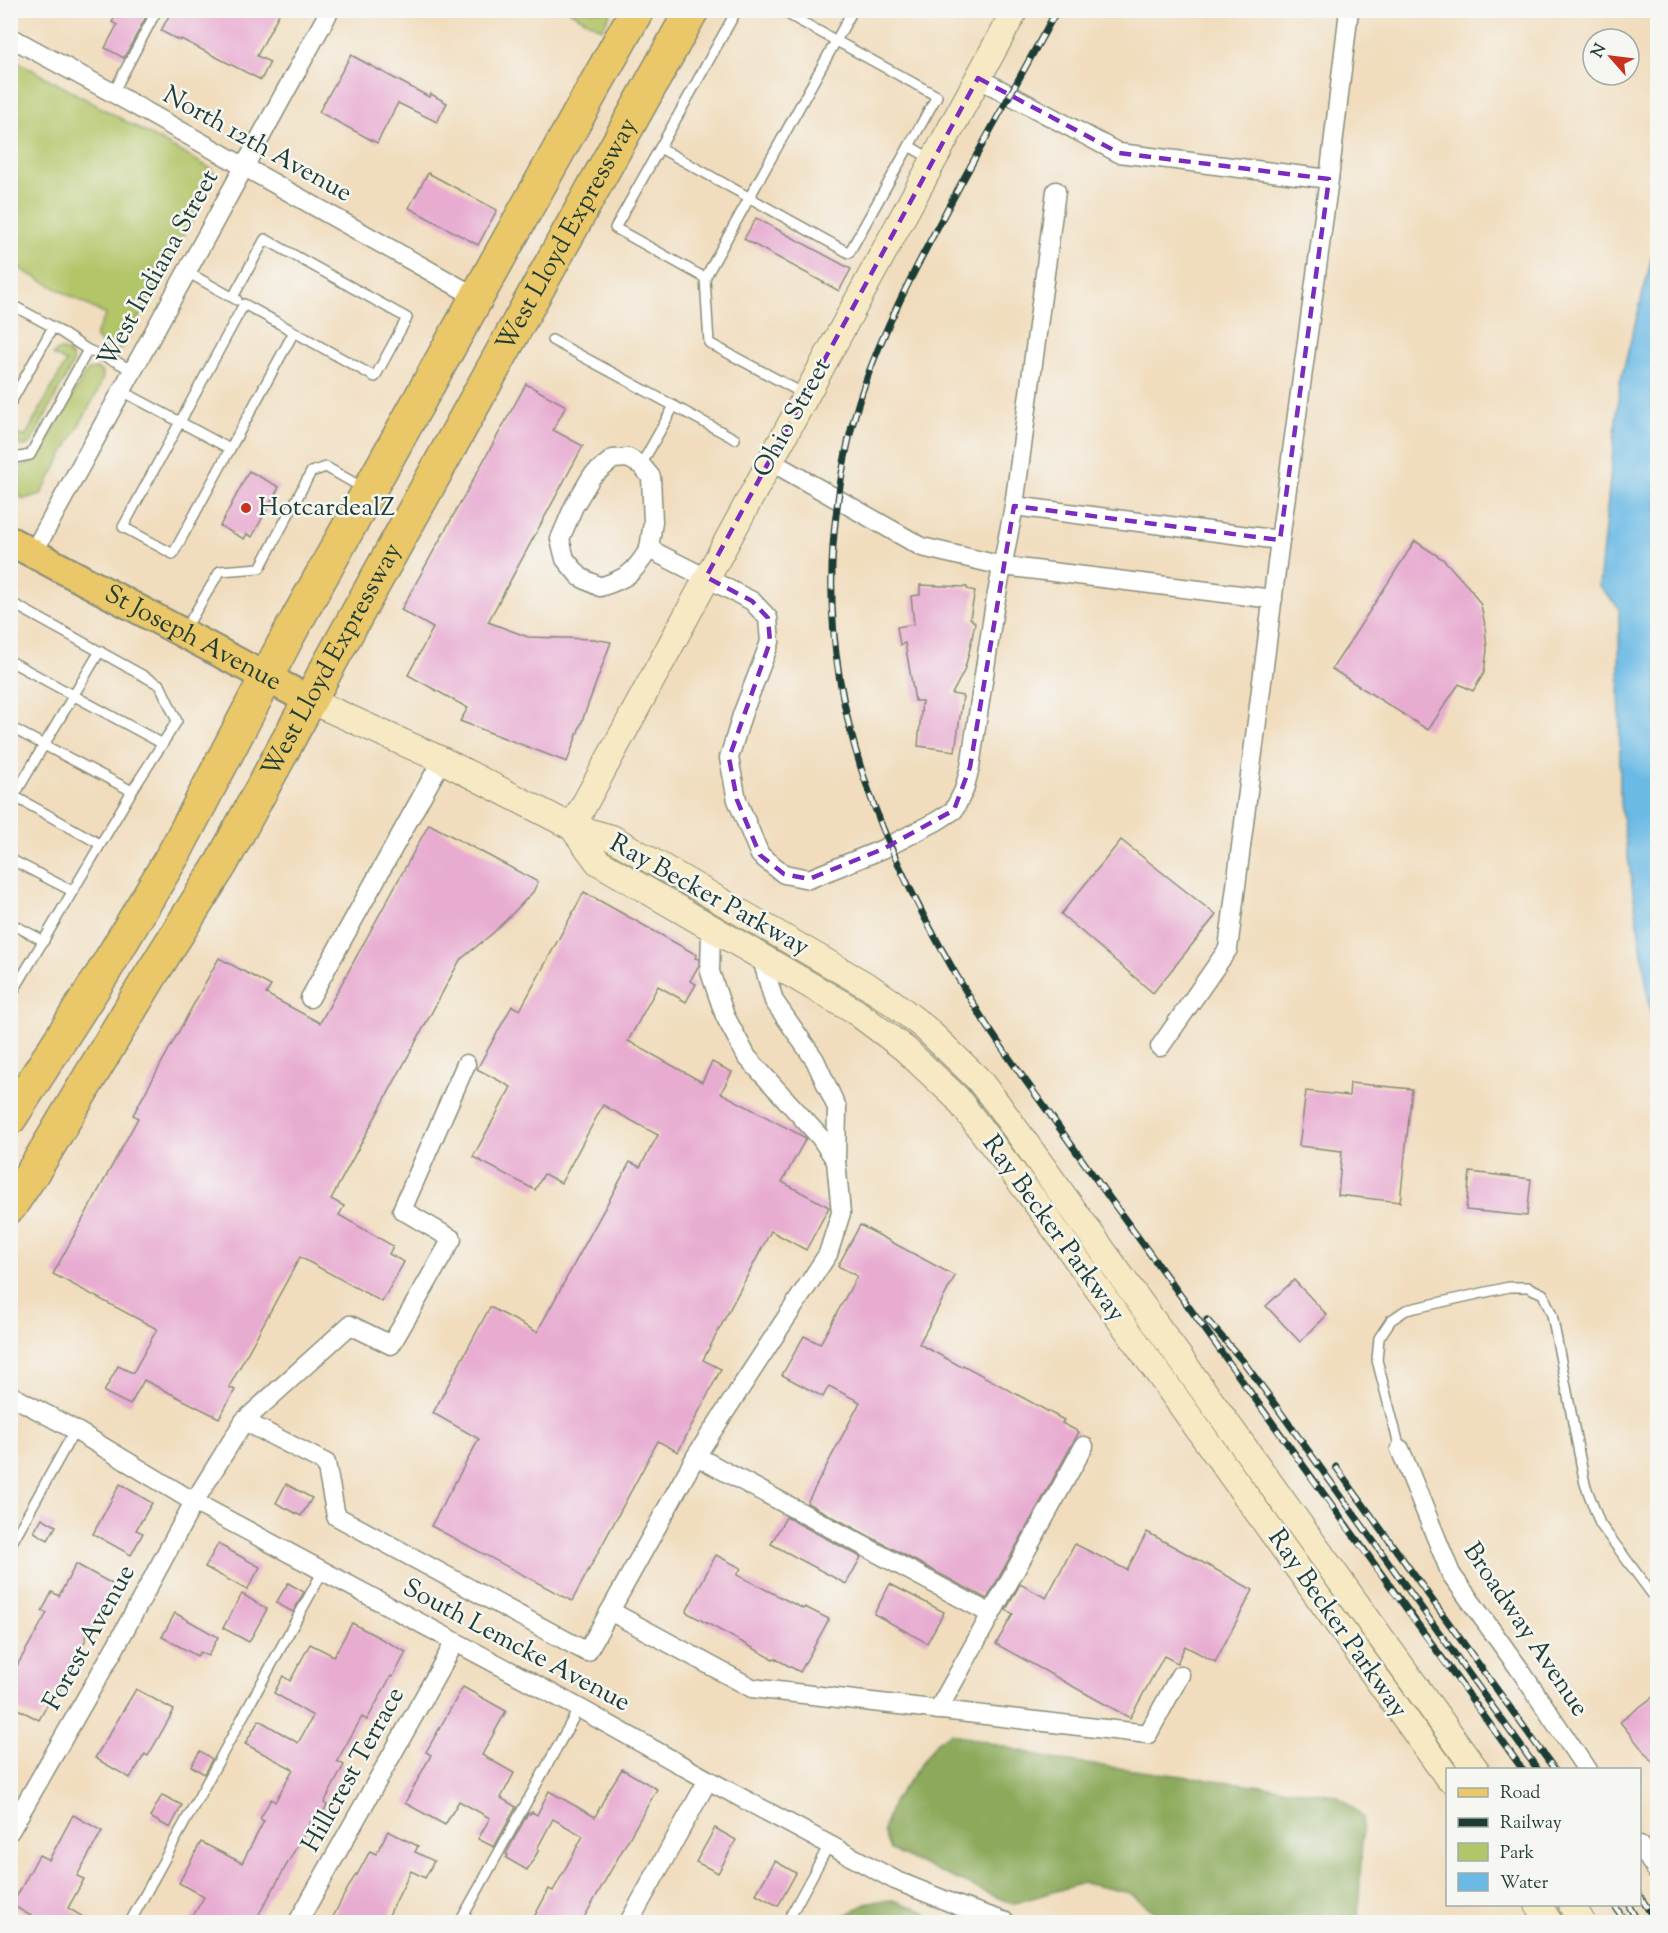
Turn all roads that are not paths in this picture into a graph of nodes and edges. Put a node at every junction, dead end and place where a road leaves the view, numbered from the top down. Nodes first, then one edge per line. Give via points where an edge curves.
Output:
1 (157, 10) edge
2 (330, 10) edge
3 (637, 10) edge
4 (692, 10) edge
5 (737, 10) edge
6 (780, 10) edge
7 (853, 10) edge
8 (1015, 10) edge
9 (1349, 10) edge
10 (10, 37) edge
11 (836, 41) junction
12 (978, 78) junction
13 (113, 93) junction
14 (909, 146) junction
15 (660, 148) junction
16 (934, 160) junction
17 (245, 166) junction
18 (1329, 179) junction
19 (1056, 191) dead end
20 (749, 198) junction
21 (187, 272) junction
22 (705, 278) junction
23 (233, 297) junction
24 (478, 298) junction
25 (10, 304) edge
26 (244, 304) junction
27 (53, 327) junction
28 (294, 332) junction
29 (552, 340) dead end
30 (88, 350) junction
31 (133, 371) junction
32 (122, 391) junction
33 (806, 395) junction
34 (10, 404) edge
35 (674, 406) junction
36 (180, 422) junction
37 (735, 439) dead end
38 (230, 449) junction
39 (10, 459) edge
40 (770, 461) junction
41 (641, 465) junction
42 (368, 491) junction
43 (1014, 506) junction
44 (1280, 540) junction
45 (22, 547) edge
46 (650, 549) junction
47 (1003, 566) junction
48 (706, 577) junction
49 (1273, 599) junction
50 (10, 602) edge
51 (183, 633) junction
52 (100, 651) junction
53 (10, 661) edge
54 (266, 677) junction
55 (74, 696) junction
56 (309, 700) junction
57 (10, 728) edge
58 (163, 744) junction
59 (44, 745) junction
60 (442, 760) junction
61 (132, 791) junction
62 (12, 798) edge
63 (572, 827) junction
64 (100, 844) junction
65 (10, 859) edge
66 (72, 891) junction
67 (10, 922) edge
68 (711, 927) junction
69 (44, 941) junction
70 (761, 956) junction
71 (12, 992) edge
72 (310, 998) dead end
73 (1160, 1047) dead end
74 (466, 1064) dead end
75 (10, 1118) edge
76 (836, 1161) junction
77 (36, 1167) junction
78 (10, 1206) edge
79 (10, 1226) edge
80 (10, 1395) edge
81 (244, 1421) junction
82 (75, 1430) junction
83 (1084, 1446) dead end
84 (1400, 1449) joint
85 (696, 1456) junction
86 (194, 1502) junction
87 (10, 1546) edge
88 (323, 1571) junction
89 (1658, 1602) edge
90 (610, 1611) junction
91 (991, 1614) junction
92 (455, 1642) junction
93 (1180, 1676) dead end
94 (579, 1708) junction
95 (938, 1710) junction
96 (1475, 1768) edge
97 (1586, 1768) edge
98 (1446, 1775) edge
99 (708, 1780) junction
100 (10, 1831) edge
101 (829, 1845) junction
102 (1641, 1848) edge
103 (1658, 1873) edge
104 (1539, 1906) edge
105 (1572, 1906) edge
106 (130, 1923) edge
107 (298, 1923) edge
108 (460, 1923) edge
109 (629, 1923) edge
110 (788, 1923) edge
111 (1006, 1923) edge
112 (1549, 1923) edge
113 (1582, 1923) edge

1 - 13 lane
2 - 17 street, West Indiana Street
3 - 24 highway, West Lloyd Expressway
4 - 56 highway, West Lloyd Expressway
5 - 15 lane
6 - 11 lane
7 - 11 lane
8 - 12 main road, Ohio Street
9 - 18 street
10 - 13 street, North 12th Avenue
11 - 14 lane via 937,96
11 - 20 lane
12 - 16 main road, Ohio Street
12 - 18 street via 1119,153
13 - 17 street, North 12th Avenue
14 - 16 lane
14 - 20 lane via 849,253
15 - 20 lane
15 - 22 lane via 615,228
16 - 33 main road, Ohio Street
17 - 21 street, West Indiana Street
17 - 24 street, North 12th Avenue
18 - 44 street
19 - 43 street
20 - 22 lane
21 - 23 lane
21 - 31 street, West Indiana Street
22 - 33 lane via 709,343
23 - 26 lane
23 - 28 lane via 265,239 407,318 375,376
24 - 42 highway, West Lloyd Expressway
25 - 27 lane
26 - 28 lane
26 - 36 lane
27 - 30 lane
27 - 34 lane
28 - 38 lane
29 - 35 lane
30 - 31 lane
30 - 39 lane via 30,455
31 - 32 street, West Indiana Street
32 - 36 lane
32 - 45 street, West Indiana Street
33 - 40 main road, Ohio Street
35 - 37 lane
35 - 41 lane
36 - 38 lane
36 - 38 lane via 123,527 173,554
40 - 47 street via 922,547
40 - 48 main road, Ohio Street
41 - 46 street via 651,477
41 - 46 street via 628,458 613,459 592,477 560,539 565,559 580,576 600,587 622,580 639,566
42 - 51 lane via 326,467 311,472 260,568 220,571
42 - 54 highway, West Lloyd Expressway
43 - 44 street
43 - 47 street
44 - 49 street
45 - 51 main road, St Joseph Avenue
46 - 48 street
47 - 48 street via 970,767 954,810 883,849 809,879 784,874 760,855 737,800 729,758 770,642 768,618 752,601
47 - 49 street
48 - 63 main road, Ohio Street
49 - 73 street via 1228,950
50 - 52 lane
51 - 54 main road, St Joseph Avenue
52 - 55 lane
52 - 58 lane via 160,685 177,721
53 - 55 lane
54 - 56 main road, St Joseph Avenue
54 - 75 highway, West Lloyd Expressway via 176,850 103,974
55 - 58 lane
55 - 59 lane
56 - 60 main road, St Joseph Avenue
56 - 77 highway, West Lloyd Expressway via 221,864
57 - 59 lane
58 - 61 lane
59 - 61 lane
59 - 62 lane
60 - 63 main road, St Joseph Avenue
60 - 72 street
61 - 64 lane
62 - 64 lane
63 - 68 main road, Ray Becker Parkway via 598,862
63 - 96 main road, Ray Becker Parkway via 612,838 871,988 924,1027 978,1079
64 - 66 lane
65 - 66 lane
66 - 69 lane
67 - 69 lane
68 - 70 main road, Ray Becker Parkway
68 - 76 street via 710,972 725,1016 747,1057 820,1137
69 - 71 lane
70 - 76 street via 774,1001 815,1060 837,1108
70 - 98 main road, Ray Becker Parkway via 877,1026 957,1098
74 - 81 street, Forest Avenue via 402,1210 452,1239 391,1345 350,1325
76 - 85 street via 842,1213 828,1254
77 - 78 highway, West Lloyd Expressway
77 - 79 highway
80 - 82 street, South Lemcke Avenue
81 - 86 street, Forest Avenue
81 - 90 street via 326,1463 336,1516 587,1652
82 - 86 street, South Lemcke Avenue
82 - 87 lane
83 - 91 street
84 - 89 lane via 1377,1360 1379,1338 1391,1320 1406,1310 1509,1287 1528,1287 1542,1294 1552,1315 1585,1484 1600,1524
84 - 97 street, Broadway Avenue via 1451,1574
85 - 90 street
85 - 91 street
86 - 88 street, South Lemcke Avenue
86 - 100 street, Forest Avenue
88 - 92 street, South Lemcke Avenue
88 - 106 lane
90 - 95 street via 752,1688
91 - 95 street
92 - 94 street, South Lemcke Avenue
92 - 107 street, Hillcrest Terrace
93 - 95 street via 1148,1734
94 - 99 street, South Lemcke Avenue
94 - 108 lane
99 - 101 street, South Lemcke Avenue
99 - 109 street
101 - 110 lane
101 - 111 street, South Lemcke Avenue via 926,1894
102 - 103 street
104 - 112 main road
105 - 113 main road

